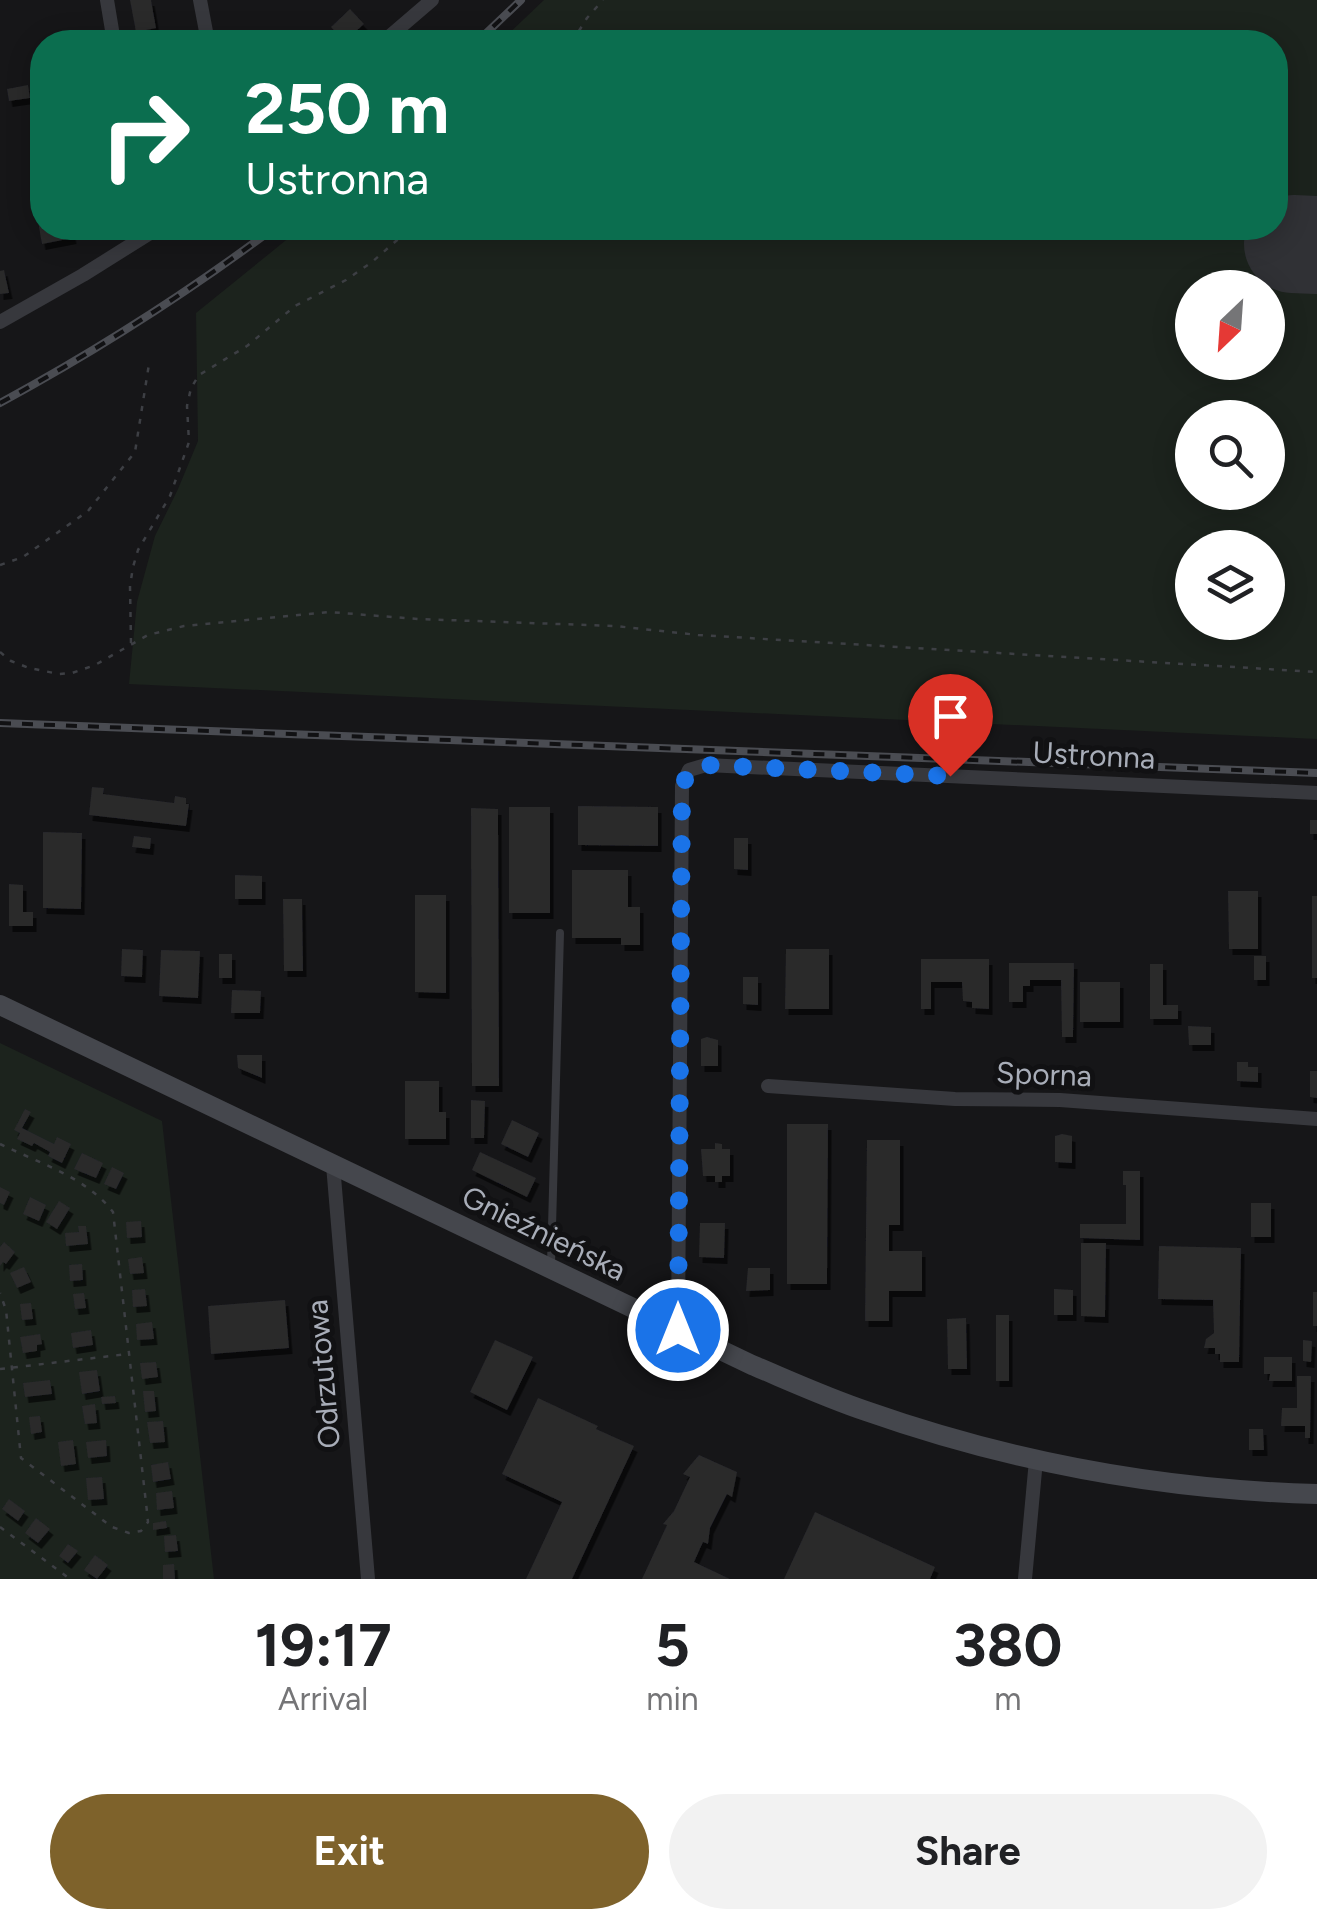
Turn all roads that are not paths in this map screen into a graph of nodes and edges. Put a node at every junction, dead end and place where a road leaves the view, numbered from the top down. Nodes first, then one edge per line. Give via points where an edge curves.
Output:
1 (107, 0) edge
2 (200, 0) edge
3 (432, 0) edge
4 (112, 30) edge
5 (206, 30) edge
6 (397, 30) edge
7 (135, 240) edge
8 (0, 322) edge
9 (1317, 793) edge
10 (560, 933) dead end
11 (0, 1005) edge
12 (768, 1086) dead end
13 (1317, 1118) edge
14 (333, 1165) junction
15 (551, 1270) junction
16 (678, 1330) junction
17 (1036, 1460) junction
18 (1317, 1494) edge
19 (368, 1579) edge
20 (1025, 1579) edge

1 - 4 street
2 - 5 street
3 - 6 street
7 - 8 street
9 - 16 street, Ustronna via 706,765 690,770 682,786
10 - 15 lane
11 - 14 main road, Gnieźnieńska
12 - 13 street, Sporna
14 - 15 main road, Gnieźnieńska
14 - 19 street, Odrzutowa
15 - 16 main road, Gnieźnieńska
16 - 17 main road, Gnieźnieńska via 863,1410
17 - 18 main road, Gnieźnieńska via 1160,1483
17 - 20 street

